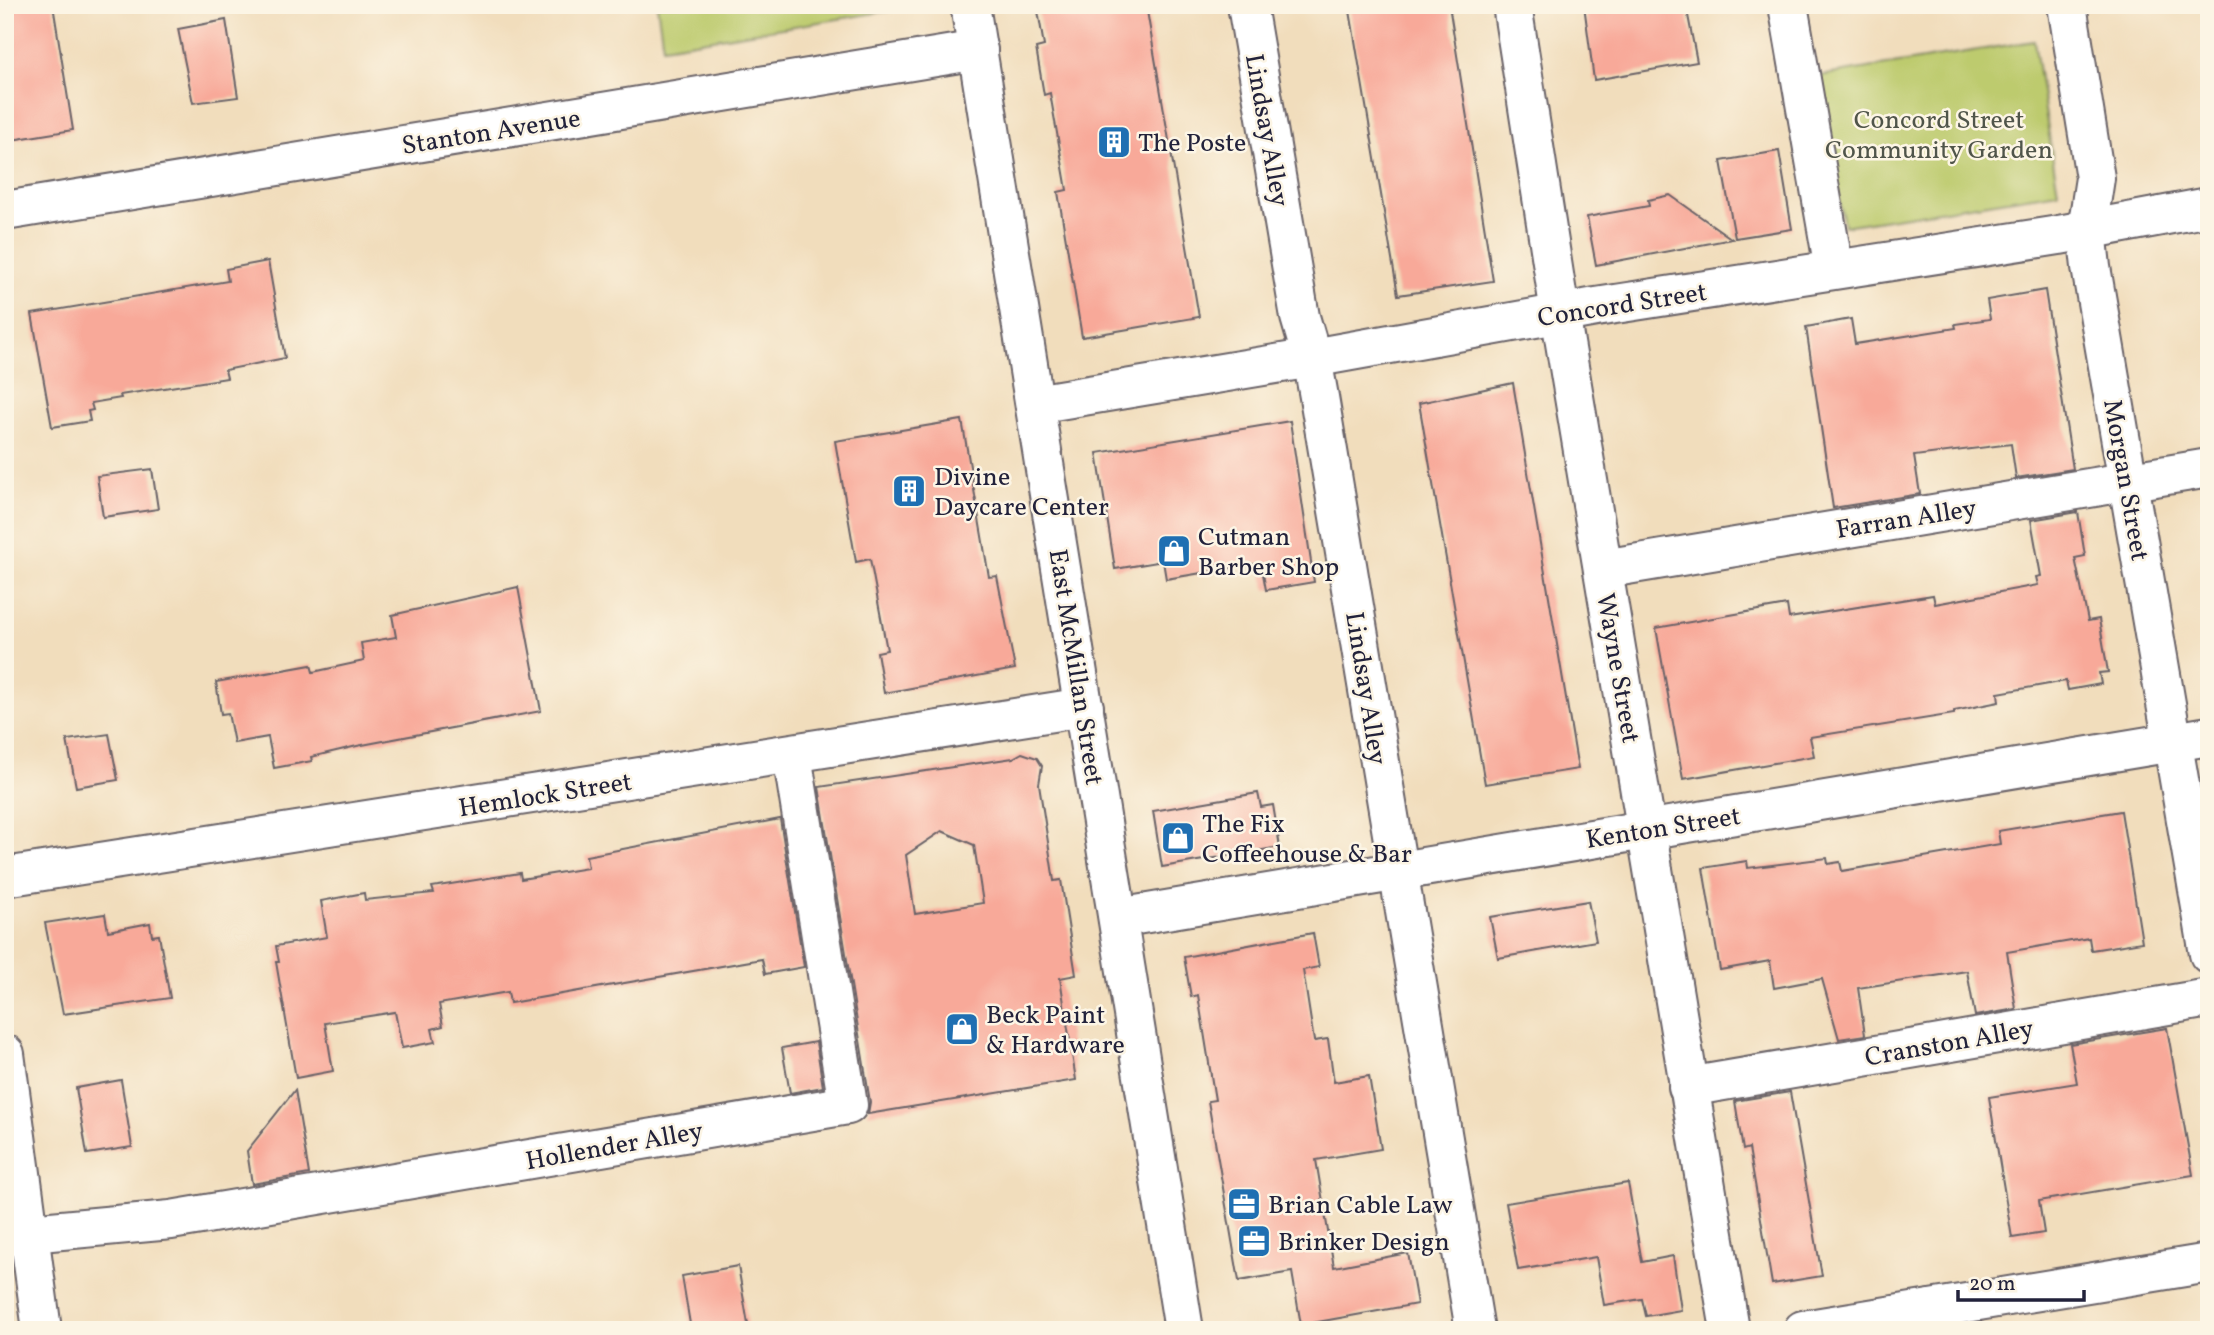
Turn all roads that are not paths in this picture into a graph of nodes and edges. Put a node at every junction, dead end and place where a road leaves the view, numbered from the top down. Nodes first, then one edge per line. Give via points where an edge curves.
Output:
1 (970, 5) edge
2 (1247, 5) edge
3 (1512, 5) edge
4 (1788, 5) edge
5 (2067, 5) edge
6 (978, 51) junction
7 (2209, 208) edge
8 (5, 211) edge
9 (2087, 230) junction
10 (1834, 269) junction
11 (1560, 313) junction
12 (1312, 358) junction
13 (1035, 404) junction
14 (2209, 468) edge
15 (2128, 482) junction
16 (1603, 569) junction
17 (1084, 707) junction
18 (2191, 740) edge
19 (792, 755) junction
20 (1646, 830) junction
21 (1398, 872) junction
22 (5, 877) edge
23 (1118, 918) junction
24 (2209, 954) edge
25 (2209, 998) edge
26 (5, 1054) edge
27 (1688, 1087) junction
28 (29, 1233) junction
29 (2209, 1264) edge
30 (42, 1330) edge
31 (1184, 1330) edge
32 (1475, 1330) edge
33 (1730, 1330) edge
34 (1802, 1330) edge

1 - 6 street, East McMillan Street
2 - 12 street, Lindsay Alley via 1300,317
3 - 11 street, Wayne Street
4 - 10 street
5 - 9 street, Morgan Street via 2095,178
6 - 8 street, Stanton Avenue
6 - 13 street, East McMillan Street
7 - 9 street, Concord Street
9 - 10 street, Concord Street
9 - 15 street, Morgan Street
10 - 11 street, Concord Street
11 - 12 street, Concord Street
11 - 16 street, Wayne Street
12 - 13 street, Concord Street
12 - 21 street, Lindsay Alley
13 - 17 street, East McMillan Street
14 - 15 street, Farran Alley
15 - 16 street, Farran Alley
15 - 18 street, Morgan Street
16 - 20 street, Wayne Street
17 - 19 street, Hemlock Street
17 - 23 street, East McMillan Street
18 - 20 street, Kenton Street
18 - 24 street, Morgan Street
19 - 22 street, Hemlock Street
19 - 28 street, Hollender Alley via 848,1105 171,1220
20 - 21 street, Kenton Street
20 - 27 street, Wayne Street
21 - 23 street, Kenton Street
21 - 32 street, Lindsay Alley
23 - 31 street, East McMillan Street
25 - 27 street, Cranston Alley
26 - 28 street
27 - 33 street, Wayne Street
28 - 30 street
29 - 34 street

